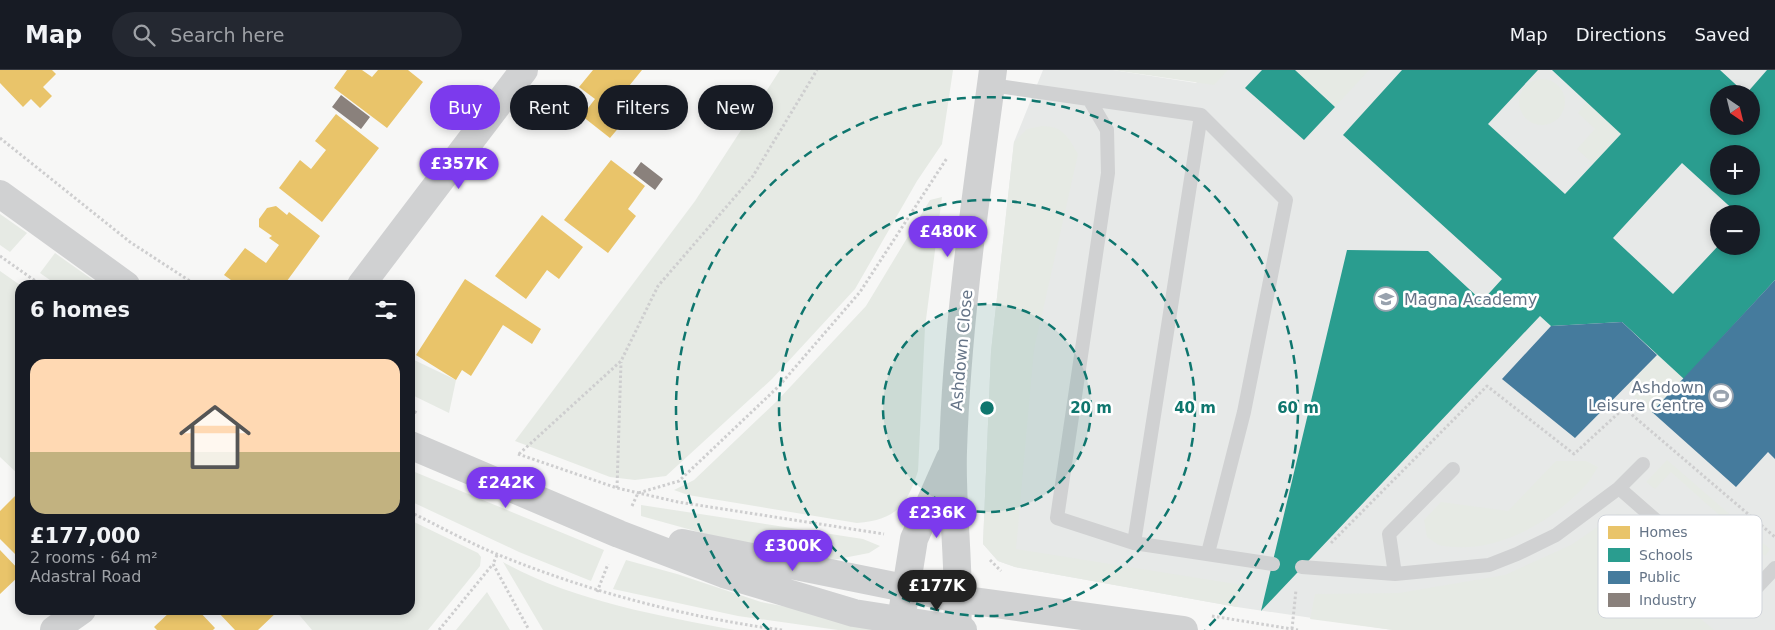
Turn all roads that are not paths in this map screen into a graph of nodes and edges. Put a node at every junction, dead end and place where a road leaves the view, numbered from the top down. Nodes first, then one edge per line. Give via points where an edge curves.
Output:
1 (524, 70) edge
2 (992, 77) edge
3 (1089, 99) junction
4 (1201, 115) junction
5 (0, 194) edge
6 (119, 280) edge
7 (364, 280) edge
8 (415, 447) edge
9 (953, 452) junction
10 (1643, 464) dead end
11 (1453, 469) dead end
12 (1619, 488) junction
13 (1650, 515) edge
14 (619, 534) junction
15 (1134, 543) junction
16 (1208, 553) junction
17 (1273, 564) dead end
18 (1302, 567) dead end
19 (1775, 568) edge
20 (1395, 574) junction
21 (1762, 581) edge
22 (905, 588) junction
23 (959, 599) junction
24 (75, 615) edge
25 (901, 620) junction
26 (54, 630) edge
27 (960, 630) edge
28 (1180, 630) edge

1 - 7 street
2 - 3 lane
2 - 9 street, Ashdown Close via 965,290
3 - 4 lane
3 - 15 lane via 1107,130 1108,173 1057,518
4 - 15 lane
4 - 16 lane via 1286,200 1244,412
5 - 6 street
8 - 14 street
9 - 22 street via 914,539
9 - 23 street
10 - 12 lane
11 - 20 lane via 1389,534
12 - 13 lane
12 - 20 lane via 1556,535 1518,554 1489,565
14 - 22 street
14 - 25 street via 724,574 854,613
15 - 16 lane
16 - 17 lane
18 - 20 lane
19 - 21 lane
22 - 23 street
22 - 25 street
23 - 27 street
23 - 28 street
24 - 26 street
25 - 27 street

